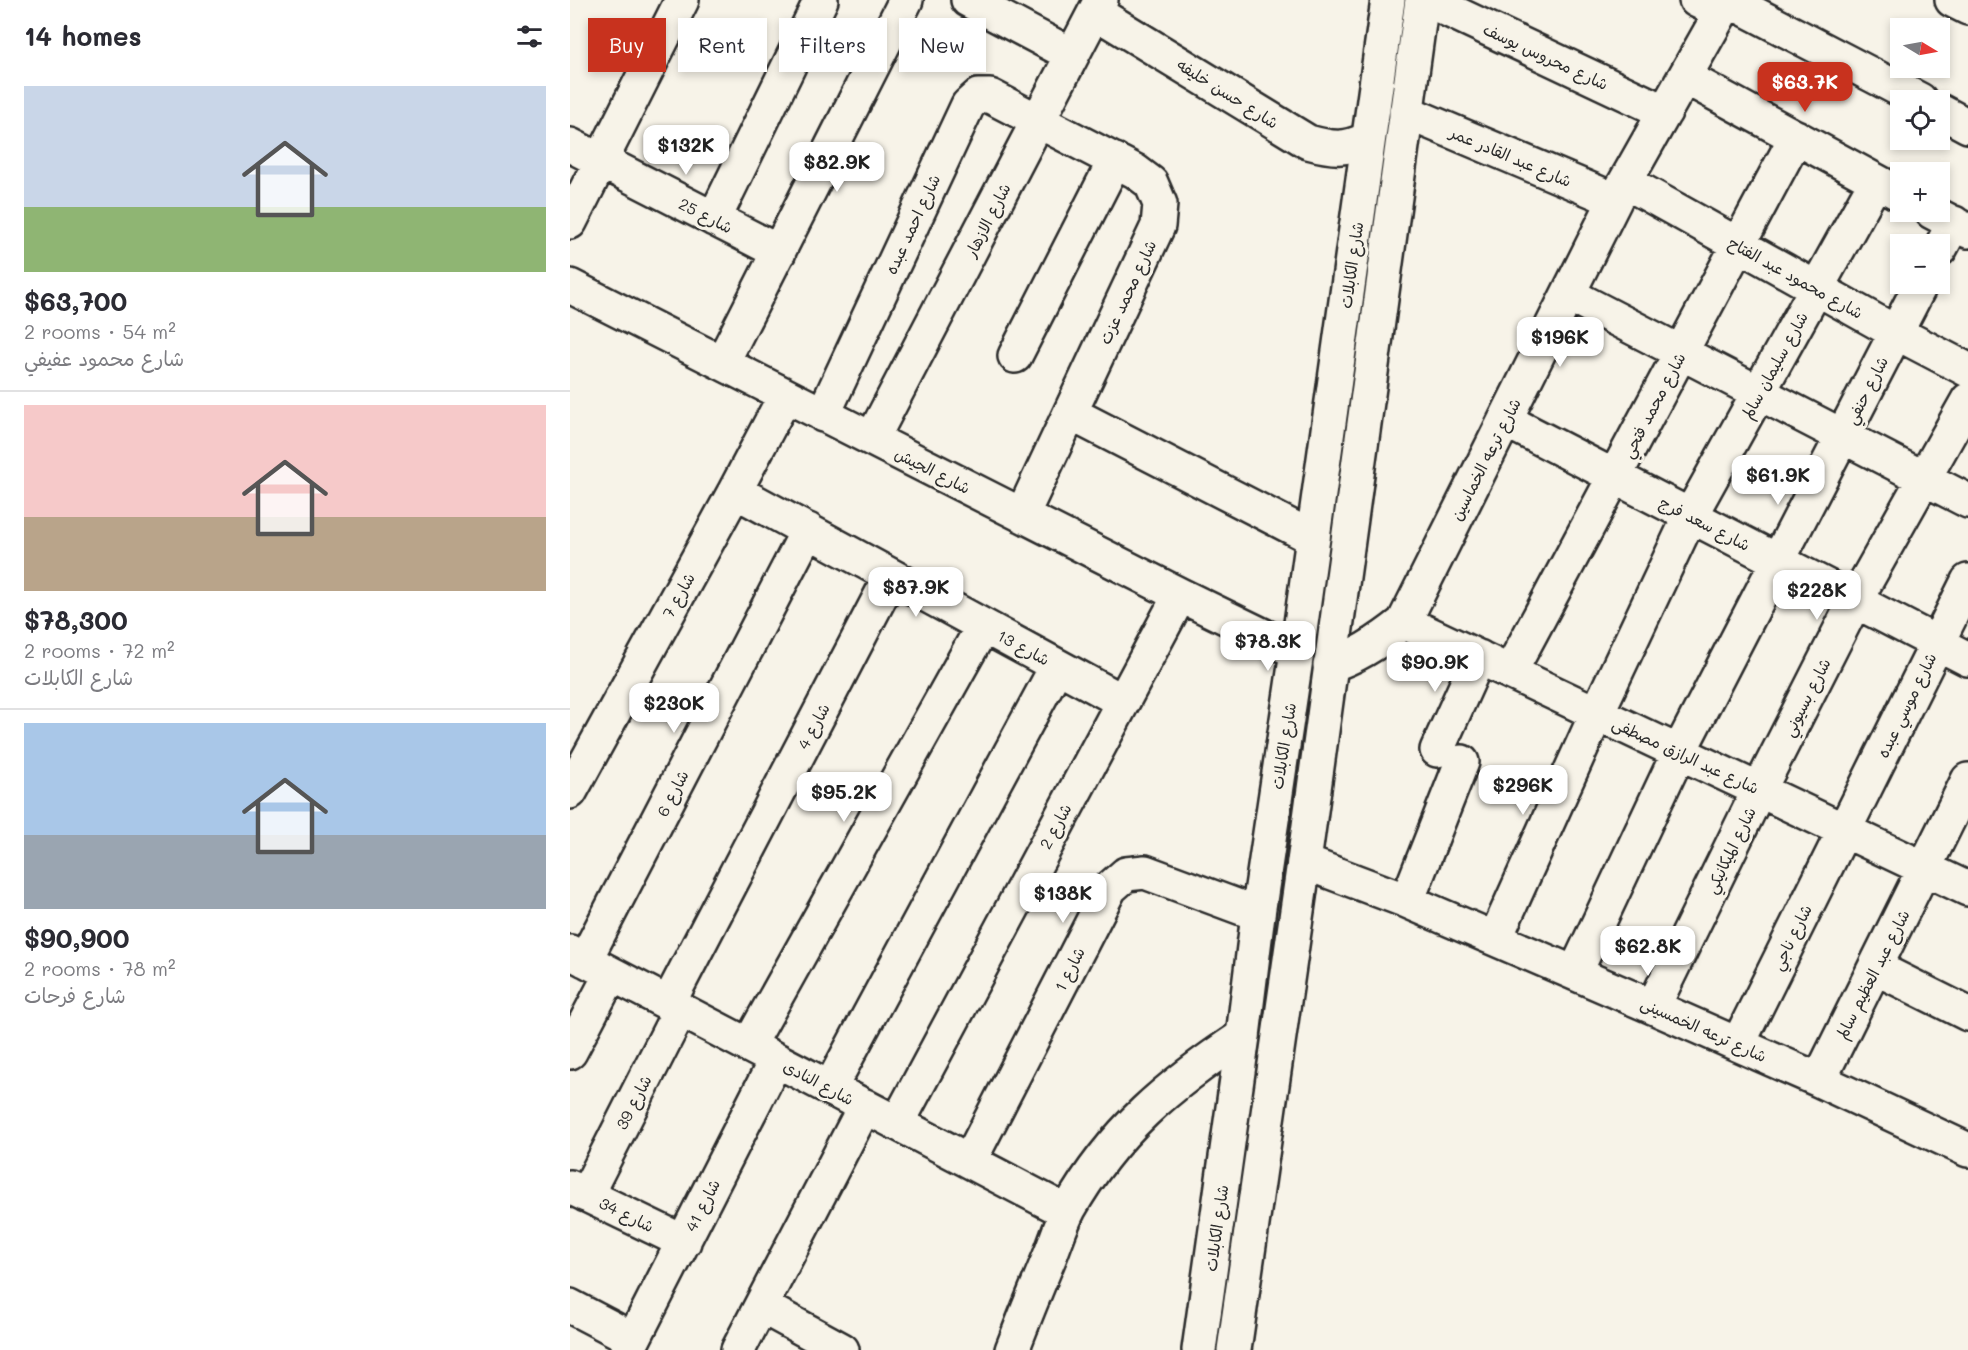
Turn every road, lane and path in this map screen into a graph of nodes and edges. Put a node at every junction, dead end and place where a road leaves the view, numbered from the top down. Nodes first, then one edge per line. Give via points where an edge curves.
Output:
1 (682, 0) edge
2 (821, 0) edge
3 (906, 0) edge
4 (968, 0) edge
5 (1388, 0) edge
6 (1422, 0) edge
7 (1427, 0) edge
8 (1718, 3) edge
9 (1098, 6) edge
10 (1072, 55) junction
11 (1685, 77) junction
12 (1899, 90) edge
13 (1406, 112) junction
14 (1665, 112) junction
15 (1950, 116) edge
16 (1038, 120) junction
17 (1968, 126) edge
18 (1796, 137) junction
19 (1368, 139) junction
20 (570, 145) edge
21 (1114, 160) junction
22 (601, 161) junction
23 (1888, 187) edge
24 (1620, 191) junction
25 (714, 219) junction
26 (570, 222) edge
27 (1738, 245) junction
28 (779, 252) junction
29 (570, 286) edge
30 (1817, 289) junction
31 (1568, 294) junction
32 (1916, 294) edge
33 (1895, 332) junction
34 (1681, 352) junction
35 (1015, 356) dead end
36 (722, 363) junction
37 (1968, 370) edge
38 (1759, 393) junction
39 (784, 396) junction
40 (1968, 400) edge
41 (1070, 413) junction
42 (823, 415) junction
43 (1505, 420) junction
44 (1842, 436) junction
45 (872, 440) junction
46 (1615, 477) junction
47 (1924, 478) junction
48 (735, 491) junction
49 (1968, 501) edge
50 (1022, 515) junction
51 (1690, 516) junction
52 (808, 530) junction
53 (1312, 538) junction
54 (1779, 561) junction
55 (891, 576) junction
56 (1968, 581) edge
57 (1180, 595) junction
58 (1855, 601) junction
59 (1404, 622) junction
60 (983, 626) junction
61 (1937, 643) junction
62 (1297, 652) junction
63 (1479, 657) junction
64 (1968, 659) edge
65 (1330, 665) junction
66 (1057, 666) junction
67 (1510, 672) junction
68 (1122, 701) junction
69 (1597, 713) junction
70 (582, 742) edge
71 (1679, 752) junction
72 (1968, 780) edge
73 (1759, 790) junction
74 (570, 792) edge
75 (1844, 830) junction
76 (1304, 862) junction
77 (1925, 869) junction
78 (1968, 889) edge
79 (1407, 901) junction
80 (1258, 914) junction
81 (1495, 939) junction
82 (589, 962) edge
83 (1876, 968) junction
84 (1575, 973) junction
85 (674, 1007) junction
86 (1653, 1007) junction
87 (1968, 1014) edge
88 (1243, 1036) junction
89 (1738, 1044) junction
90 (570, 1052) edge
91 (763, 1053) junction
92 (1820, 1080) junction
93 (830, 1088) junction
94 (865, 1106) junction
95 (898, 1122) junction
96 (1968, 1150) edge
97 (970, 1160) junction
98 (578, 1191) edge
99 (1067, 1212) junction
100 (684, 1242) junction
101 (570, 1306) edge
102 (761, 1306) junction
103 (631, 1344) edge
104 (738, 1350) edge
105 (842, 1350) edge
106 (1012, 1350) edge
107 (1199, 1350) edge
108 (1234, 1350) edge

1 - 22 street
2 - 25 street
3 - 28 street
4 - 10 street
5 - 19 street, شارع الكابلات
6 - 13 street, شارع الكابلات
7 - 14 street, شارع محروس يوسف
8 - 11 street, شارع ترعه الخماسين
8 - 12 street
9 - 10 street, شارع الازهار
9 - 19 street, شارع حسن خليفه via 1308,142 1329,148 1351,147
10 - 16 street, شارع الازهار
11 - 14 street, شارع ترعه الخماسين
11 - 18 street
13 - 24 street, شارع عبد القادر عمر
13 - 65 street, شارع الكابلات
14 - 24 street, شارع ترعه الخماسين
15 - 17 street
16 - 21 street, شارع محمد عزت
16 - 42 street, شارع احمد عبده via 990,96 978,96 968,105
16 - 45 street, شارع الازهار
18 - 23 street
18 - 27 street, شارع محمد فتحي
19 - 53 street, شارع الكابلات
20 - 22 street, شارع 25
21 - 35 street
21 - 41 street, شارع محمد عزت via 1151,183 1160,204 1158,226
22 - 25 street, شارع 25
22 - 26 street
23 - 30 street, شارع سليمان سالم
24 - 27 street, شارع محمود عبد الفتاح
24 - 31 street, شارع ترعه الخماسين
25 - 28 street, شارع 25
27 - 30 street, شارع محمود عبد الفتاح
27 - 34 street, شارع محمد فتحي
28 - 36 street
29 - 36 street, شارع الجيش
30 - 33 street, شارع محمود عبد الفتاح
30 - 38 street, شارع سليمان سالم
31 - 34 street
31 - 43 street, شارع ترعه الخماسين
32 - 33 street, شارع حنفي
33 - 37 street, شارع محمود عبد الفتاح
33 - 44 street, شارع حنفي
34 - 38 street
34 - 46 street, شارع محمد فتحي
36 - 39 street, شارع الجيش
38 - 44 street
38 - 51 street, شارع سليمان سالم
39 - 42 street, شارع الجيش
39 - 48 street, شارع 7
40 - 47 street, شارع بسيوني
41 - 50 street, شارع محمد عزت
41 - 53 street
42 - 45 street, شارع الجيش
43 - 46 street, شارع سعد فرج
43 - 59 street, شارع ترعه الخماسين
44 - 47 street
44 - 54 street, شارع حنفي
45 - 50 street, شارع الجيش
46 - 51 street, شارع سعد فرج
46 - 67 street, شارع محمد فتحي
47 - 49 street
47 - 58 street, شارع بسيوني
48 - 52 street, شارع 13
48 - 70 street, شارع 7
50 - 57 street, شارع الجيش
51 - 54 street, شارع سعد فرج
51 - 69 street, شارع سليمان سالم
52 - 55 street, شارع 13
52 - 82 street, شارع 6
53 - 62 street, شارع الكابلات
54 - 58 street, شارع سعد فرج
54 - 71 street, شارع حنفي
55 - 60 street, شارع 13
55 - 85 street, شارع 4
56 - 61 street, شارع موسي عبده
57 - 62 street, شارع الجيش
57 - 68 street, شارع 2
58 - 61 street, شارع سعد فرج
58 - 73 street, شارع بسيوني
59 - 63 street, شارع عبد الرازق مصطفى
59 - 65 street, شارع ترعه الخماسين via 1385,637
60 - 66 street, شارع 13
60 - 91 street, شارع 41
61 - 64 street, شارع سعد فرج
61 - 75 street, شارع موسي عبده
62 - 80 street, شارع الكابلات
63 - 67 street, شارع عبد الرازق مصطفى
63 - 79 street
65 - 76 street, شارع الكابلات
66 - 68 street, شارع 13
66 - 93 street
67 - 69 street, شارع عبد الرازق مصطفى
68 - 95 street, شارع 2
69 - 71 street, شارع عبد الرازق مصطفى
69 - 81 street, شارع سليمان سالم
70 - 74 street, شارع 7
71 - 73 street, شارع عبد الرازق مصطفى
71 - 84 street, شارع حنفي
72 - 77 street, شارع عبد العظيم سالم
73 - 75 street, شارع عبد الرازق مصطفى
73 - 86 street, شارع الميكانيكي
75 - 77 street, شارع عبد الرازق مصطفى
75 - 89 street, شارع ناجي
76 - 79 street, شارع ترعه الخمسينى
76 - 108 street, شارع الكابلات
77 - 78 street, شارع عبد الرازق مصطفى
77 - 83 street, شارع عبد العظيم سالم
79 - 81 street, شارع ترعه الخمسينى
80 - 88 street, شارع الكابلات
80 - 97 street, شارع 1 via 1145,872 1126,874 1110,888
81 - 84 street, شارع ترعه الخمسينى
82 - 85 street, شارع النادى
82 - 90 street, شارع 6
83 - 87 street
83 - 92 street, شارع عبد العظيم سالم
84 - 86 street, شارع ترعه الخمسينى
85 - 91 street, شارع النادى
85 - 98 street, شارع 39
86 - 89 street, شارع ترعه الخمسينى
88 - 99 street via 1160,1096 1123,1133 1090,1174
88 - 107 street, شارع الكابلات
89 - 92 street, شارع ترعه الخمسينى
91 - 93 street, شارع النادى
91 - 100 street, شارع 41
92 - 96 street, شارع ترعه الخمسينى
93 - 94 street, شارع النادى
94 - 95 street, شارع النادى
94 - 102 street
95 - 97 street, شارع النادى
97 - 99 street, شارع النادى
98 - 100 street, شارع 34
99 - 106 street
100 - 103 street, شارع 41
101 - 103 street
102 - 104 street
102 - 105 street

